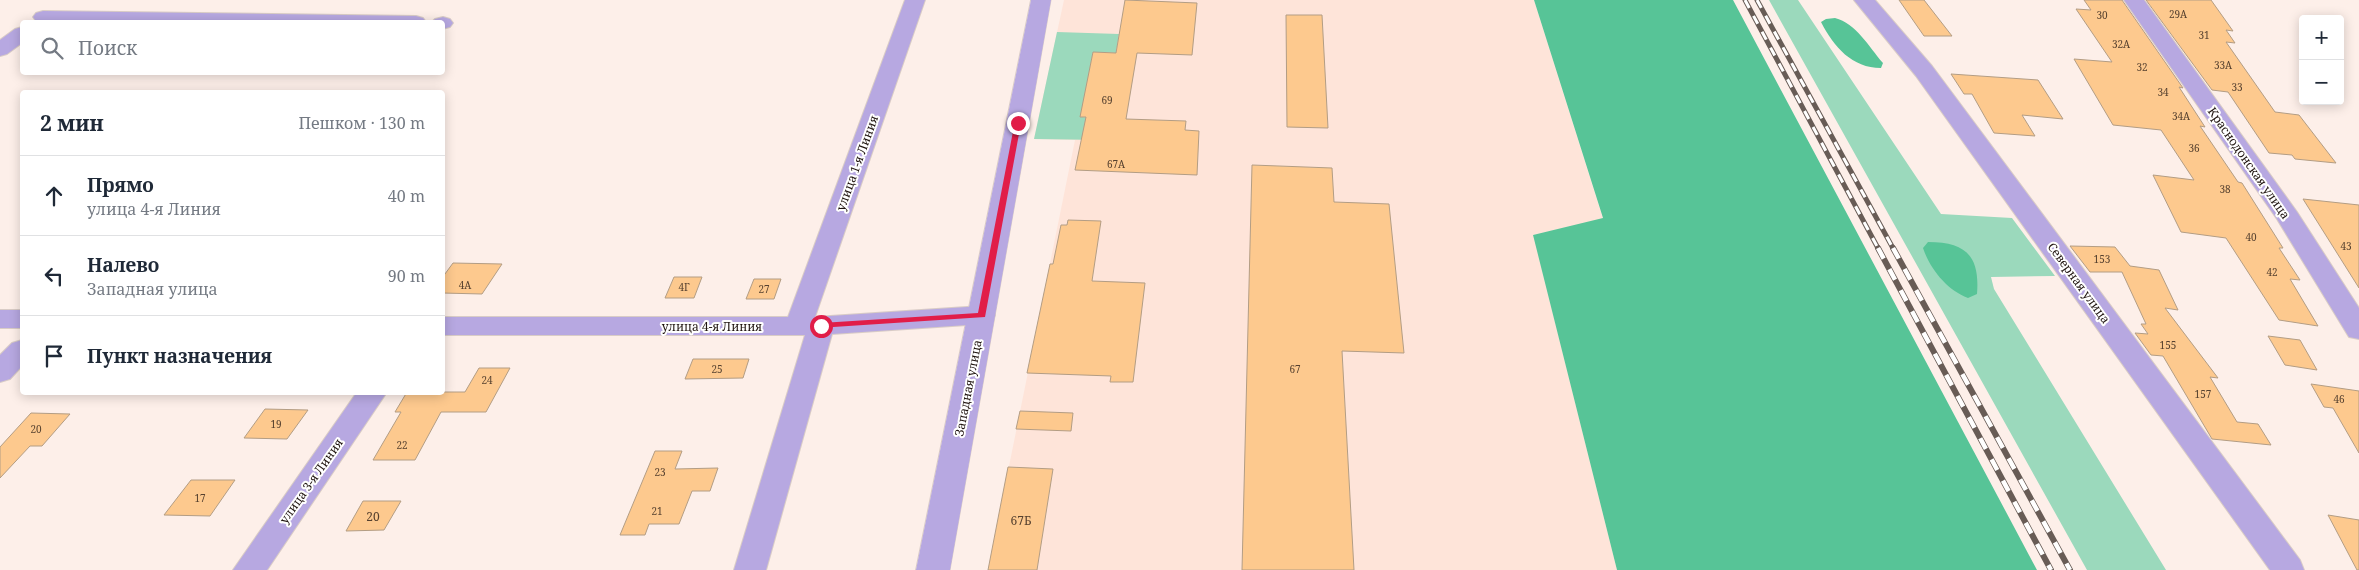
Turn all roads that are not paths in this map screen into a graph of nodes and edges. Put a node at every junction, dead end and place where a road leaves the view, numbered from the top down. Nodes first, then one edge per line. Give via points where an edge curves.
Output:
1 (67, 0) edge
2 (916, 0) edge
3 (1041, 0) edge
4 (1864, 0) edge
5 (2134, 0) edge
6 (39, 20) edge
7 (20, 35) edge
8 (0, 50) edge
9 (982, 315) junction
10 (0, 319) edge
11 (20, 319) edge
12 (445, 326) edge
13 (810, 326) junction
14 (2359, 330) edge
15 (20, 352) edge
16 (0, 372) edge
17 (371, 395) edge
18 (250, 570) edge
19 (750, 570) edge
20 (934, 570) edge
21 (2288, 570) edge

1 - 6 street
2 - 13 street, улица 1-я Линия
3 - 9 street, Западная улица
4 - 21 street, Северная улица via 1924,70
5 - 14 street, Краснодонская улица via 2288,217
7 - 8 street
9 - 13 street, улица 4-я Линия
9 - 20 street, Западная улица
10 - 11 street
12 - 13 street, улица 4-я Линия
13 - 19 street, улица 1-я Линия
15 - 16 street
17 - 18 street, улица 3-я Линия

